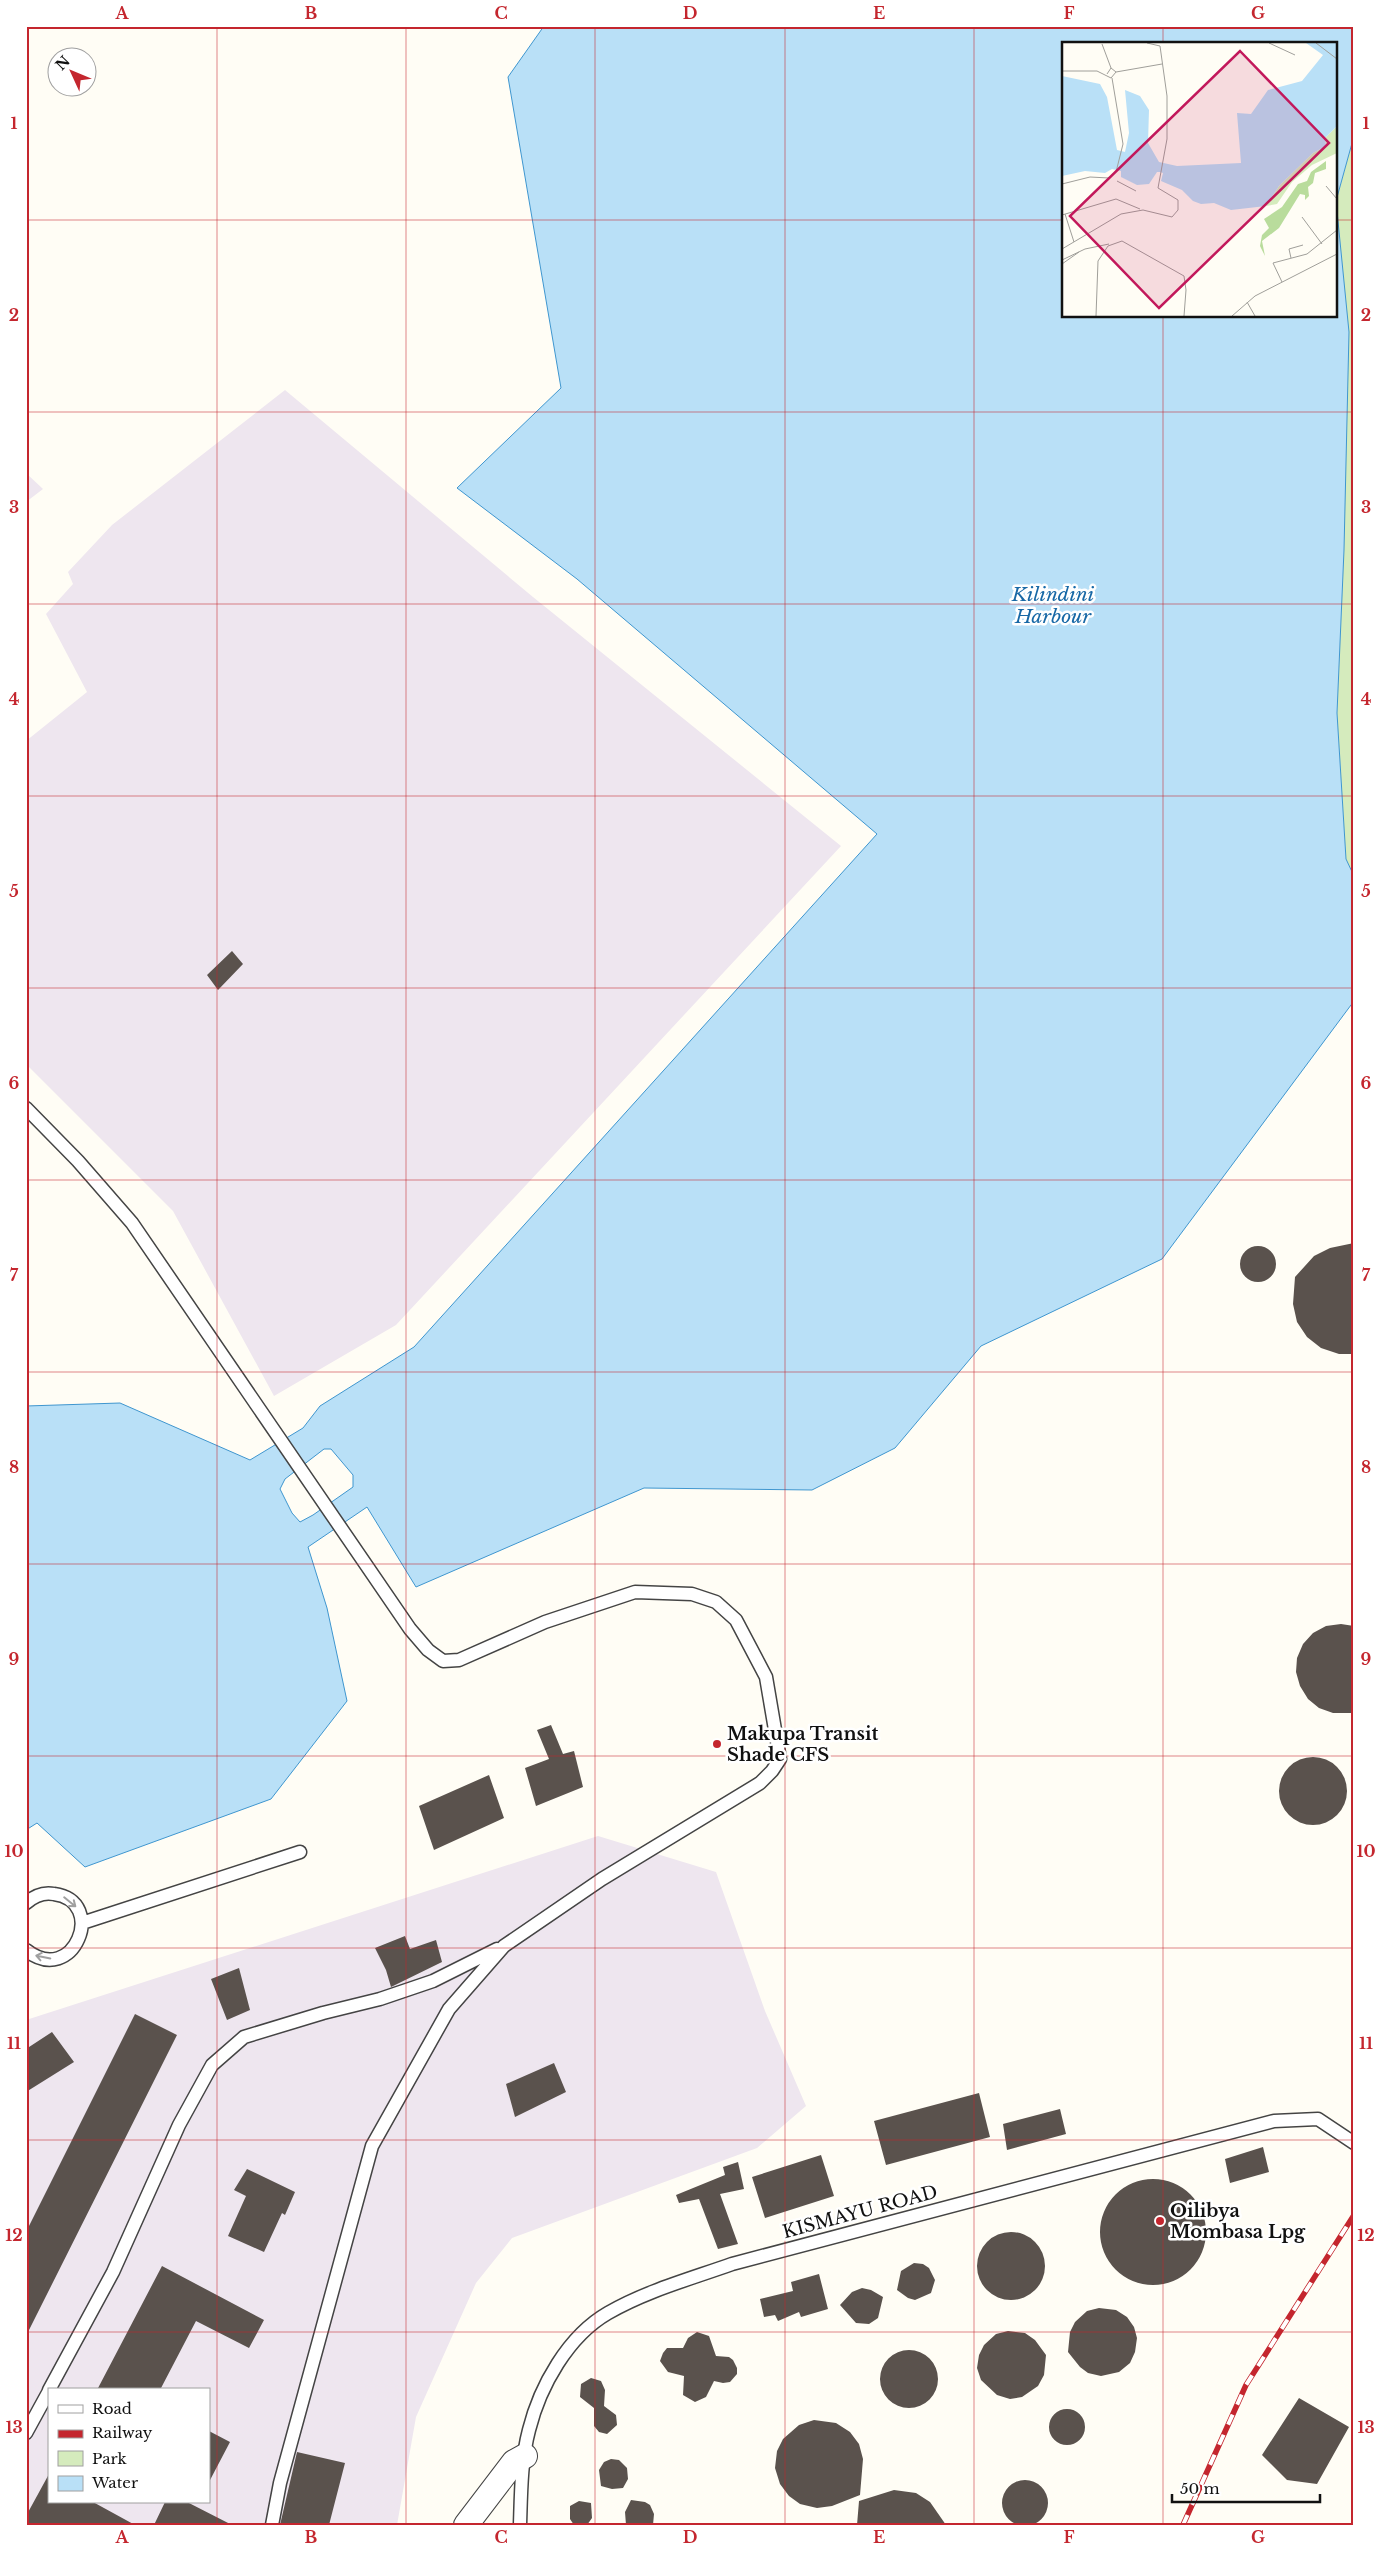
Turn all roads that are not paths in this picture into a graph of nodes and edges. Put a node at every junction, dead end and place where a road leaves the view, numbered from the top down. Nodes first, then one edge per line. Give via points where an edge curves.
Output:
1 (26, 1108) edge
2 (300, 1852) dead end
3 (26, 1903) edge
4 (82, 1924) junction
5 (504, 1946) junction
6 (26, 1950) edge
7 (1354, 2142) edge
8 (50, 2388) edge
9 (48, 2392) edge
10 (26, 2432) edge
11 (525, 2456) junction
12 (272, 2525) edge
13 (466, 2525) edge
14 (520, 2525) edge

1 - 5 lane via 132,1223 410,1629 428,1650 443,1661 459,1660 545,1622 635,1592 692,1594 716,1602 736,1620 766,1676 780,1759 772,1771 760,1783 602,1879
2 - 4 lane
3 -> 4 lane via 37,1895 58,1894 75,1905
4 -> 6 lane via 78,1943 62,1956 38,1958
5 - 8 lane via 432,1981 244,2037 212,2065 179,2125 112,2272
5 - 12 lane via 449,2009 372,2146 280,2483
7 - 11 lane, KISMAYU ROAD via 1318,2119 1274,2121 741,2262 656,2290 607,2313 584,2331 563,2356 539,2398 528,2431
9 - 10 lane
11 - 13 street via 514,2462
11 - 14 lane, KISMAYU ROAD

